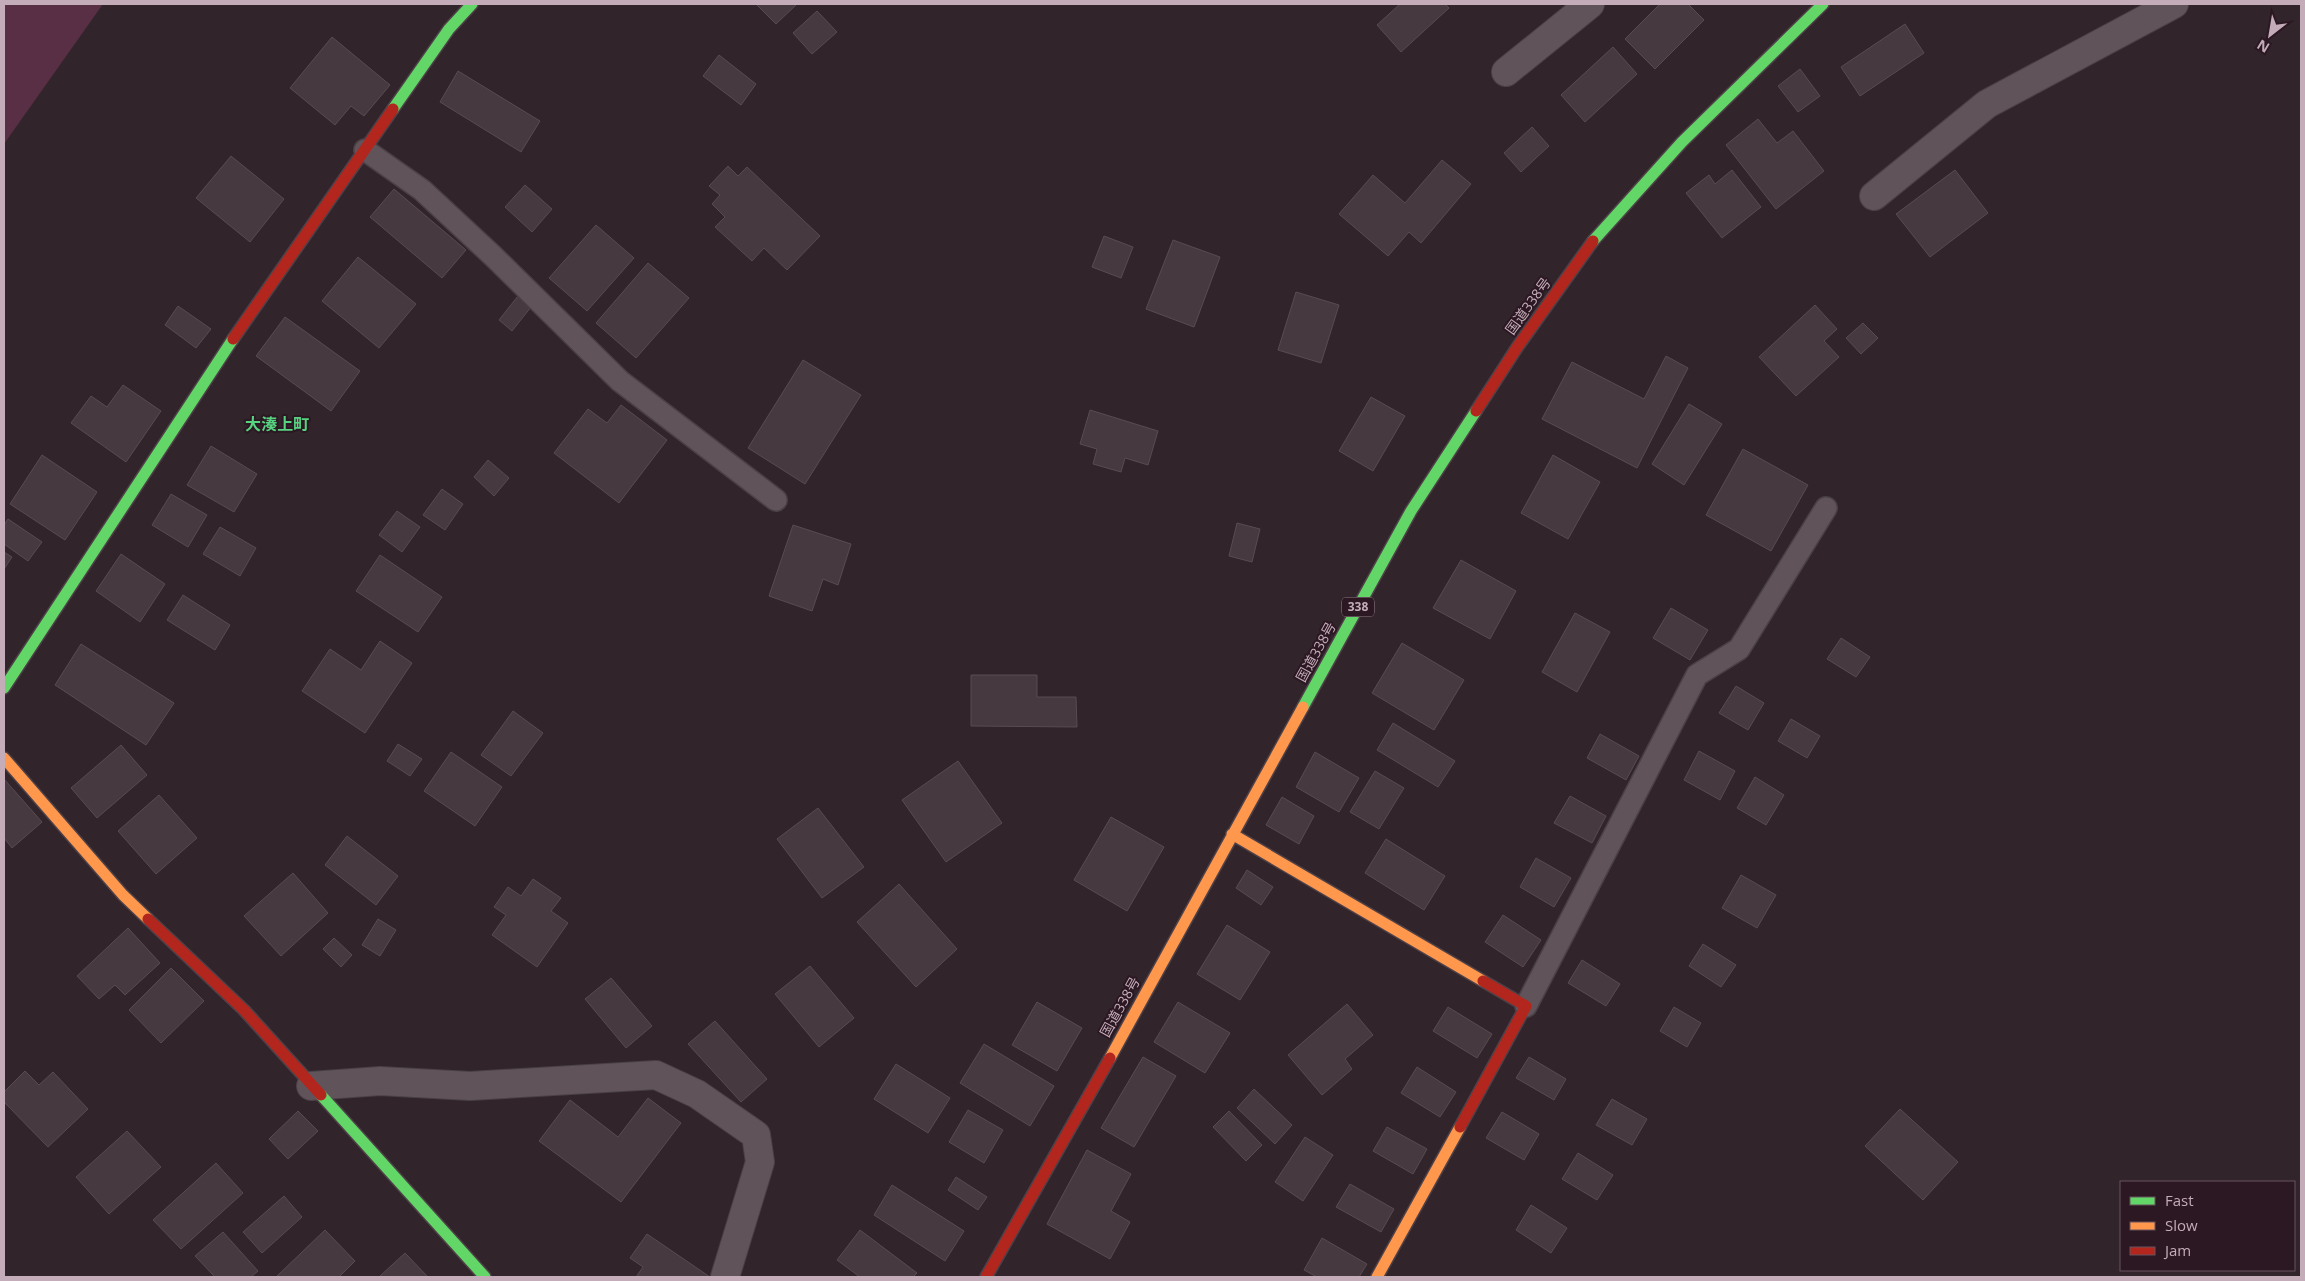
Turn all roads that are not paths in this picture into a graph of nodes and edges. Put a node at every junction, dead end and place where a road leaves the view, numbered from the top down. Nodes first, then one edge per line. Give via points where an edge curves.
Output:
1 (472, 4) edge
2 (1590, 4) edge
3 (1824, 4) edge
4 (2174, 4) edge
5 (1506, 72) dead end
6 (365, 150) junction
7 (1874, 196) dead end
8 (776, 500) dead end
9 (1826, 508) dead end
10 (4, 688) edge
11 (4, 758) edge
12 (1232, 834) junction
13 (1526, 1006) junction
14 (311, 1086) junction
15 (485, 1277) edge
16 (725, 1277) edge
17 (986, 1277) edge
18 (1378, 1277) edge

1 - 6 main road via 449,30
2 - 5 street
3 - 12 main road, 国道338号 / 338 via 1682,142 1590,245 1518,346 1411,511
4 - 7 street via 1987,104
6 - 8 lane via 422,190 620,381
6 - 10 main road via 205,378
9 - 13 lane via 1739,649 1697,675
11 - 14 main road via 123,895 244,1010
12 - 13 main road
12 - 17 main road, 国道338号 / 338 via 1080,1113
13 - 18 main road
14 - 15 main road
14 - 16 street via 380,1081 470,1086 656,1075 697,1094 756,1134 760,1162

